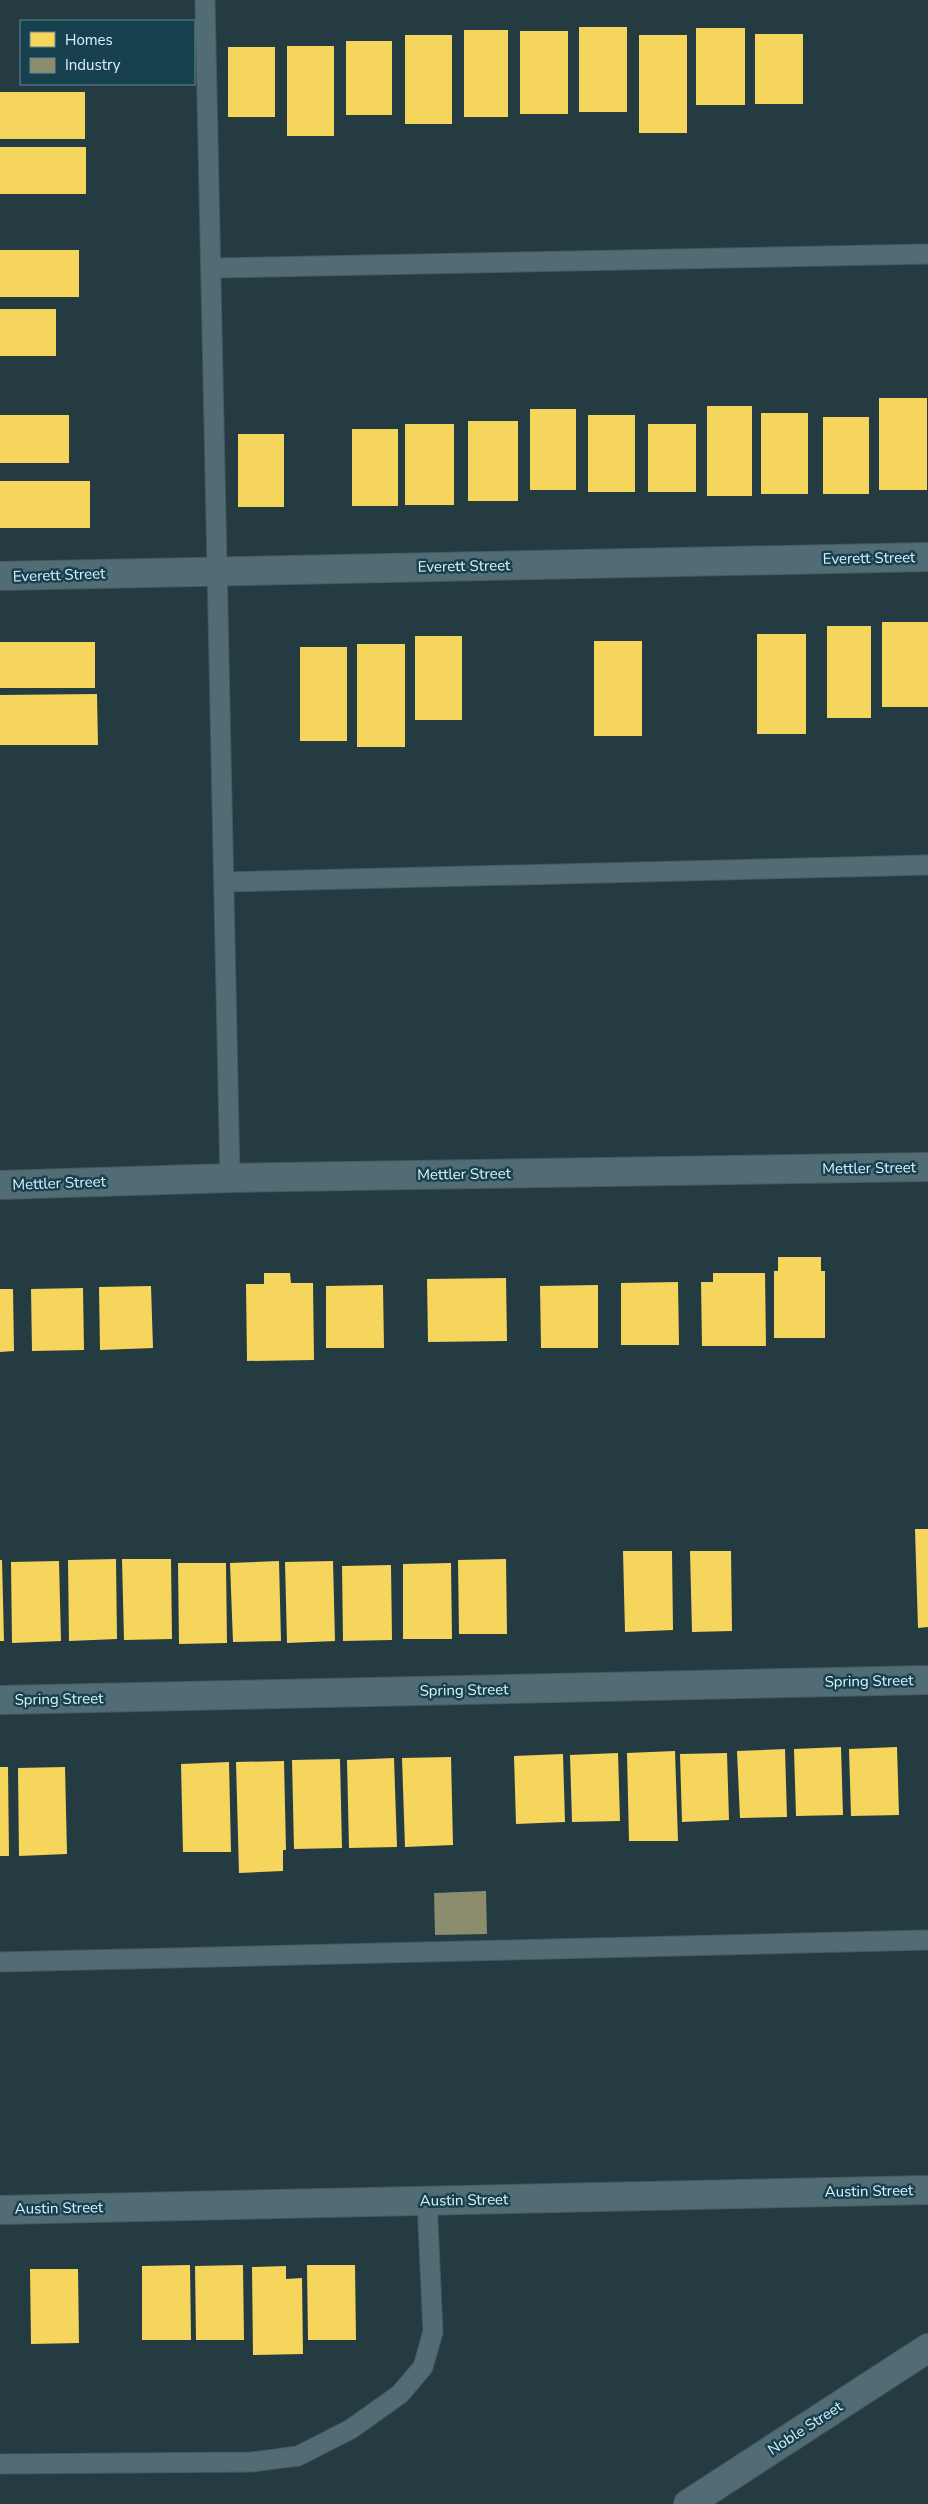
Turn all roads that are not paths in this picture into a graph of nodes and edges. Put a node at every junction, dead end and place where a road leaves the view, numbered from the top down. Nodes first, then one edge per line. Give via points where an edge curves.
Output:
1 (206, 0) edge
2 (928, 254) edge
3 (212, 268) junction
4 (928, 557) edge
5 (219, 570) junction
6 (0, 576) edge
7 (928, 865) edge
8 (224, 882) junction
9 (928, 1167) edge
10 (230, 1178) junction
11 (0, 1184) edge
12 (928, 1680) edge
13 (0, 1700) edge
14 (928, 1940) edge
15 (0, 1962) edge
16 (928, 2190) edge
17 (427, 2200) junction
18 (0, 2210) edge
19 (926, 2351) edge
20 (0, 2464) edge
21 (688, 2504) edge

1 - 3 lane
2 - 3 lane
3 - 5 lane
4 - 5 street, Everett Street
5 - 6 street, Everett Street
5 - 8 lane
7 - 8 lane
8 - 10 lane
9 - 10 street, Mettler Street
10 - 11 street, Mettler Street
12 - 13 street, Spring Street
14 - 15 lane
16 - 17 street, Austin Street
17 - 18 street, Austin Street
17 - 20 lane via 433,2332 423,2367 400,2394 351,2429 298,2456 252,2462
19 - 21 street, Noble Street

